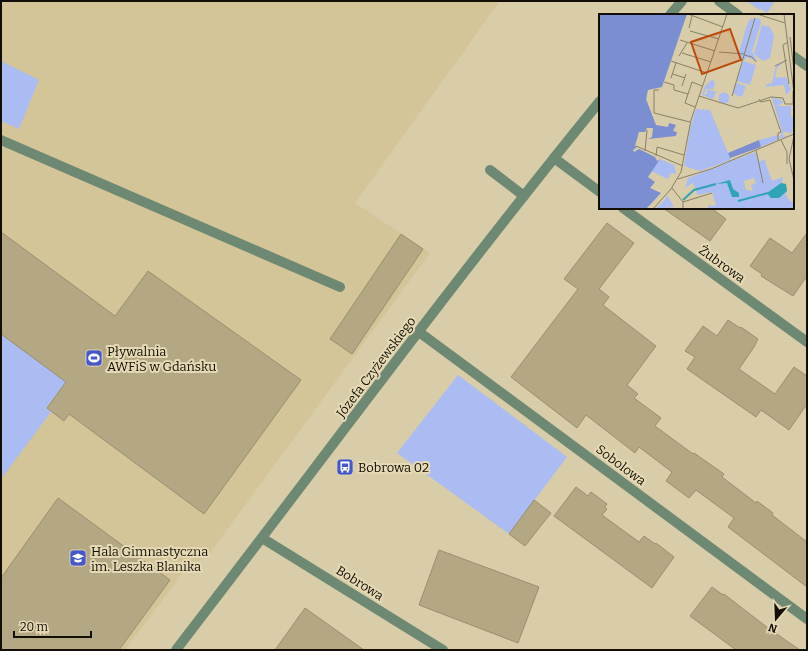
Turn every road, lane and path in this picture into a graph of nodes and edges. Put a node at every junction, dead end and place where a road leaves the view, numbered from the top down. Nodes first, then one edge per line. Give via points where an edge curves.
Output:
1 (682, 1) edge
2 (719, 1) edge
3 (671, 14) edge
4 (737, 14) edge
5 (794, 57) edge
6 (807, 66) edge
7 (599, 102) edge
8 (1, 140) edge
9 (554, 158) junction
10 (490, 170) dead end
11 (599, 191) edge
12 (524, 196) junction
13 (624, 209) edge
14 (340, 287) dead end
15 (419, 332) junction
16 (807, 342) edge
17 (262, 538) junction
18 (807, 619) edge
19 (176, 650) edge
20 (443, 650) edge

1 - 3 street
2 - 4 street
5 - 6 street
7 - 9 street, Józefa Czyżewskiego
8 - 14 street
9 - 11 street
9 - 12 street, Józefa Czyżewskiego
10 - 12 street
12 - 15 street, Józefa Czyżewskiego
13 - 16 street, Żubrowa
15 - 17 street, Józefa Czyżewskiego
15 - 18 street, Sobolowa
17 - 19 street, Józefa Czyżewskiego
17 - 20 street, Bobrowa

